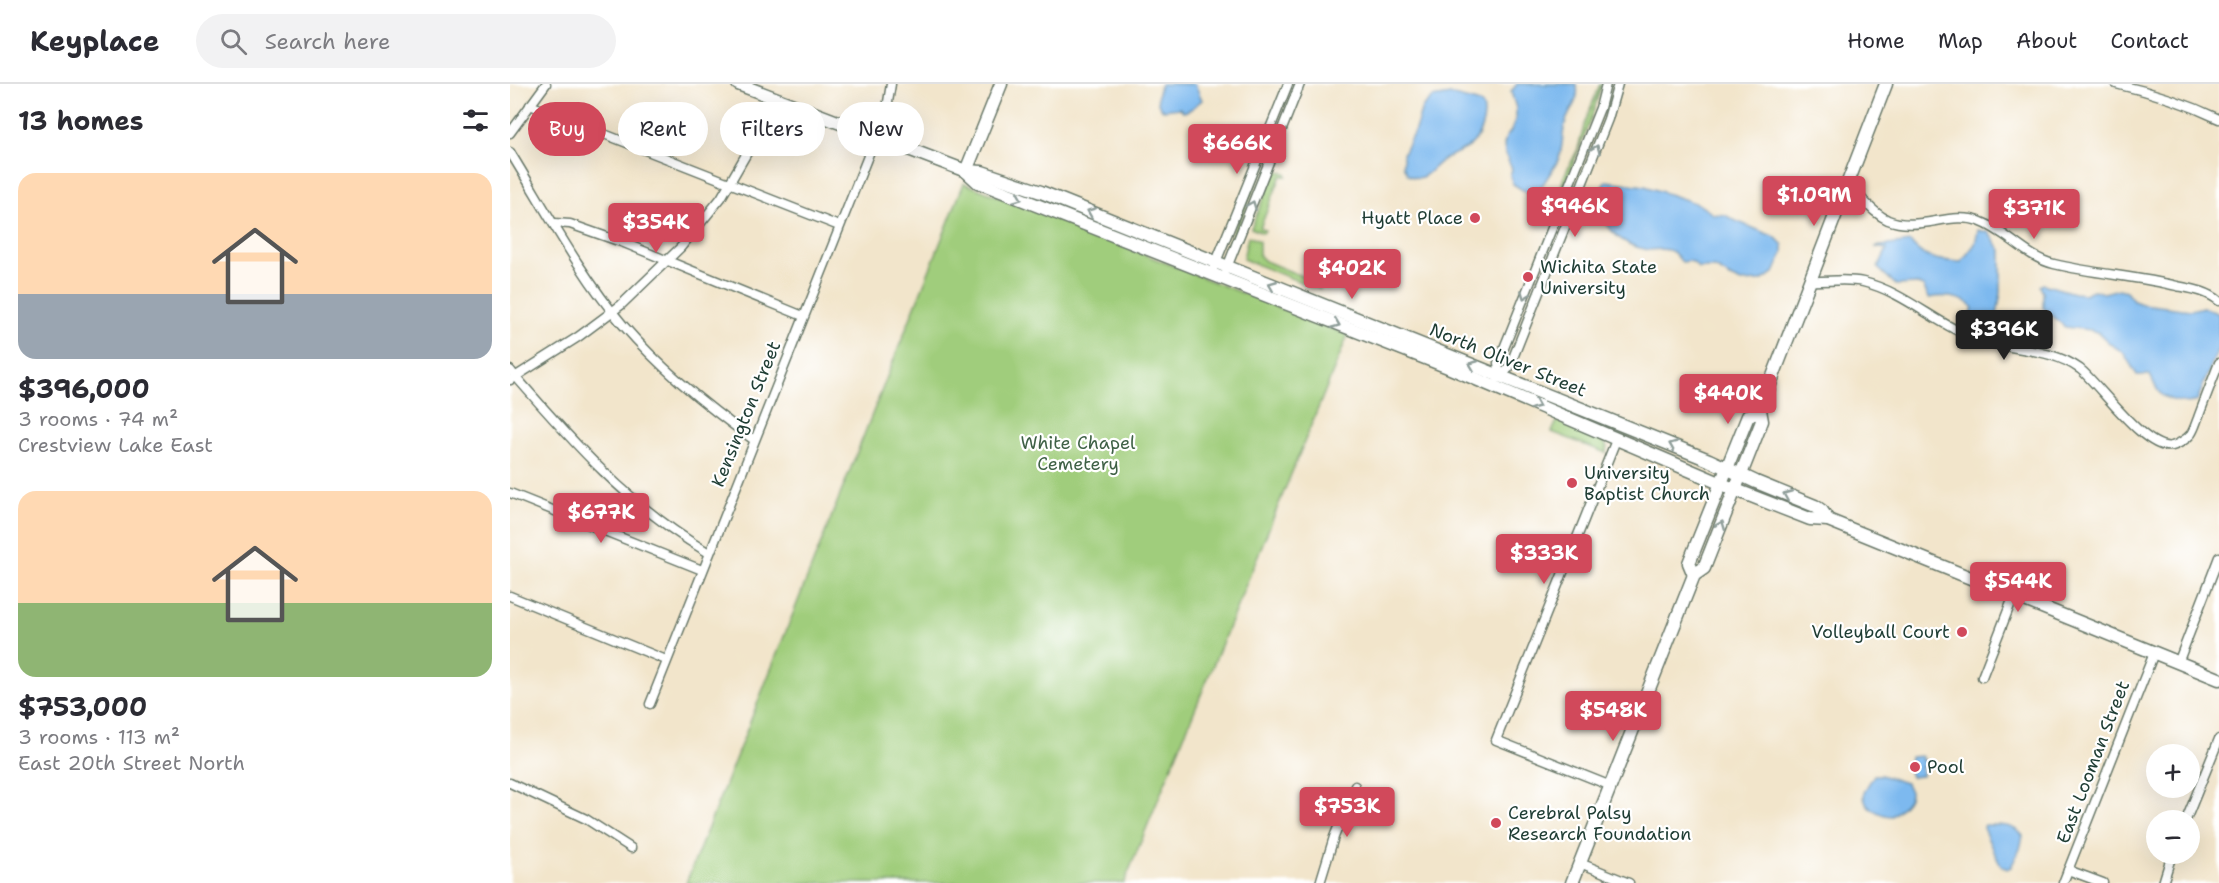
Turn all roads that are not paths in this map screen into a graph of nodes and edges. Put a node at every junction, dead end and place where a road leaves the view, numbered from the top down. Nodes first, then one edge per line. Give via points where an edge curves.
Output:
1 (546, 84) edge
2 (738, 84) edge
3 (891, 84) edge
4 (1001, 84) edge
5 (1287, 84) edge
6 (1300, 84) edge
7 (1606, 84) edge
8 (1618, 84) edge
9 (1886, 84) edge
10 (2116, 84) edge
11 (773, 98) junction
12 (533, 102) edge
13 (887, 102) edge
14 (528, 109) edge
15 (2219, 118) edge
16 (837, 122) edge
17 (510, 133) edge
18 (606, 134) edge
19 (510, 152) edge
20 (924, 155) edge
21 (870, 156) edge
22 (966, 171) junction
23 (730, 182) junction
24 (1846, 185) junction
25 (554, 223) junction
26 (839, 226) junction
27 (667, 261) junction
28 (1222, 265) junction
29 (1217, 277) junction
30 (1809, 281) junction
31 (2219, 302) edge
32 (613, 311) junction
33 (803, 316) junction
34 (2219, 363) edge
35 (512, 375) edge
36 (1500, 376) junction
37 (1495, 388) junction
38 (1760, 410) junction
39 (754, 440) junction
40 (1617, 440) junction
41 (1727, 468) junction
42 (1741, 475) junction
43 (1721, 483) junction
44 (1736, 490) junction
45 (510, 493) edge
46 (1828, 520) junction
47 (709, 553) junction
48 (2219, 557) edge
49 (702, 570) junction
50 (1694, 575) junction
51 (2014, 595) junction
52 (510, 596) edge
53 (2154, 653) junction
54 (666, 660) junction
55 (2178, 663) junction
56 (1982, 677) dead end
57 (2219, 679) edge
58 (650, 704) dead end
59 (2219, 739) edge
60 (510, 783) edge
61 (1354, 786) dead end
62 (1611, 786) junction
63 (2190, 810) edge
64 (631, 848) dead end
65 (1580, 862) junction
66 (2169, 864) edge
67 (2068, 870) junction
68 (1320, 883) edge
69 (1572, 883) edge
70 (1629, 883) edge
71 (2063, 883) edge
72 (2103, 883) edge
73 (2163, 883) edge

1 - 12 street
2 - 11 main road, North Oliver Street
3 - 13 street, Kensington Street
4 - 22 main road
5 - 28 street
28 -> 6 street
7 -> 36 street via 1498,363
36 -> 8 street via 1509,368 1608,119
9 - 24 main road
10 - 15 street via 2151,92
11 - 16 main road, North Oliver Street
11 - 23 street
14 - 17 street
18 - 23 street
19 - 25 street
20 - 22 main road, North Oliver Street
21 - 26 street, Kensington Street
28 -> 22 main road, North Oliver Street via 1041,192 982,172
22 -> 29 main road, North Oliver Street via 978,182
23 - 26 street
23 - 27 street
24 - 30 main road
24 - 31 street via 1874,212 1891,221 1909,224 1976,220 2053,264 2203,291
25 - 27 street via 570,224
25 - 32 street
26 - 33 street, Kensington Street
27 - 32 street
27 - 33 street
28 - 29 street
36 -> 28 main road, North Oliver Street
29 -> 37 main road, North Oliver Street
30 - 34 street via 1840,279 1866,283 1974,339 2068,361 2138,430 2168,447 2191,434
30 - 38 main road
32 - 35 street via 578,337
32 - 39 street via 683,387
33 - 39 street, Kensington Street
35 - 47 street via 619,487 664,524
36 - 37 street
41 -> 36 main road, North Oliver Street
37 -> 40 main road, North Oliver Street
38 - 41 main road via 1748,416
38 - 42 main road via 1762,421
39 - 47 street, Kensington Street
40 - 43 main road, North Oliver Street
40 - 62 street via 1497,740
41 - 42 main road, North Oliver Street
41 - 43 main road
42 - 44 main road
46 -> 42 main road, North Oliver Street via 1815,506
43 - 44 main road, North Oliver Street
43 - 50 main road via 1689,563
44 - 46 main road, North Oliver Street via 1810,519
50 -> 44 main road via 1704,568
45 - 49 street
46 - 51 main road, North Oliver Street
47 - 49 street, Kensington Street
48 - 55 street
49 - 54 street, Kensington Street
50 - 62 main road
51 - 53 main road, North Oliver Street
51 - 56 street
52 - 54 street
53 - 55 main road, North Oliver Street
53 - 67 street, East Looman Street
54 - 58 street, Kensington Street
55 - 57 main road, North Oliver Street
59 - 63 street
60 - 64 street via 586,819
61 - 68 street
62 - 65 main road
65 - 69 main road
65 - 70 street
66 - 73 street
67 - 71 street, East Looman Street
67 - 72 street

